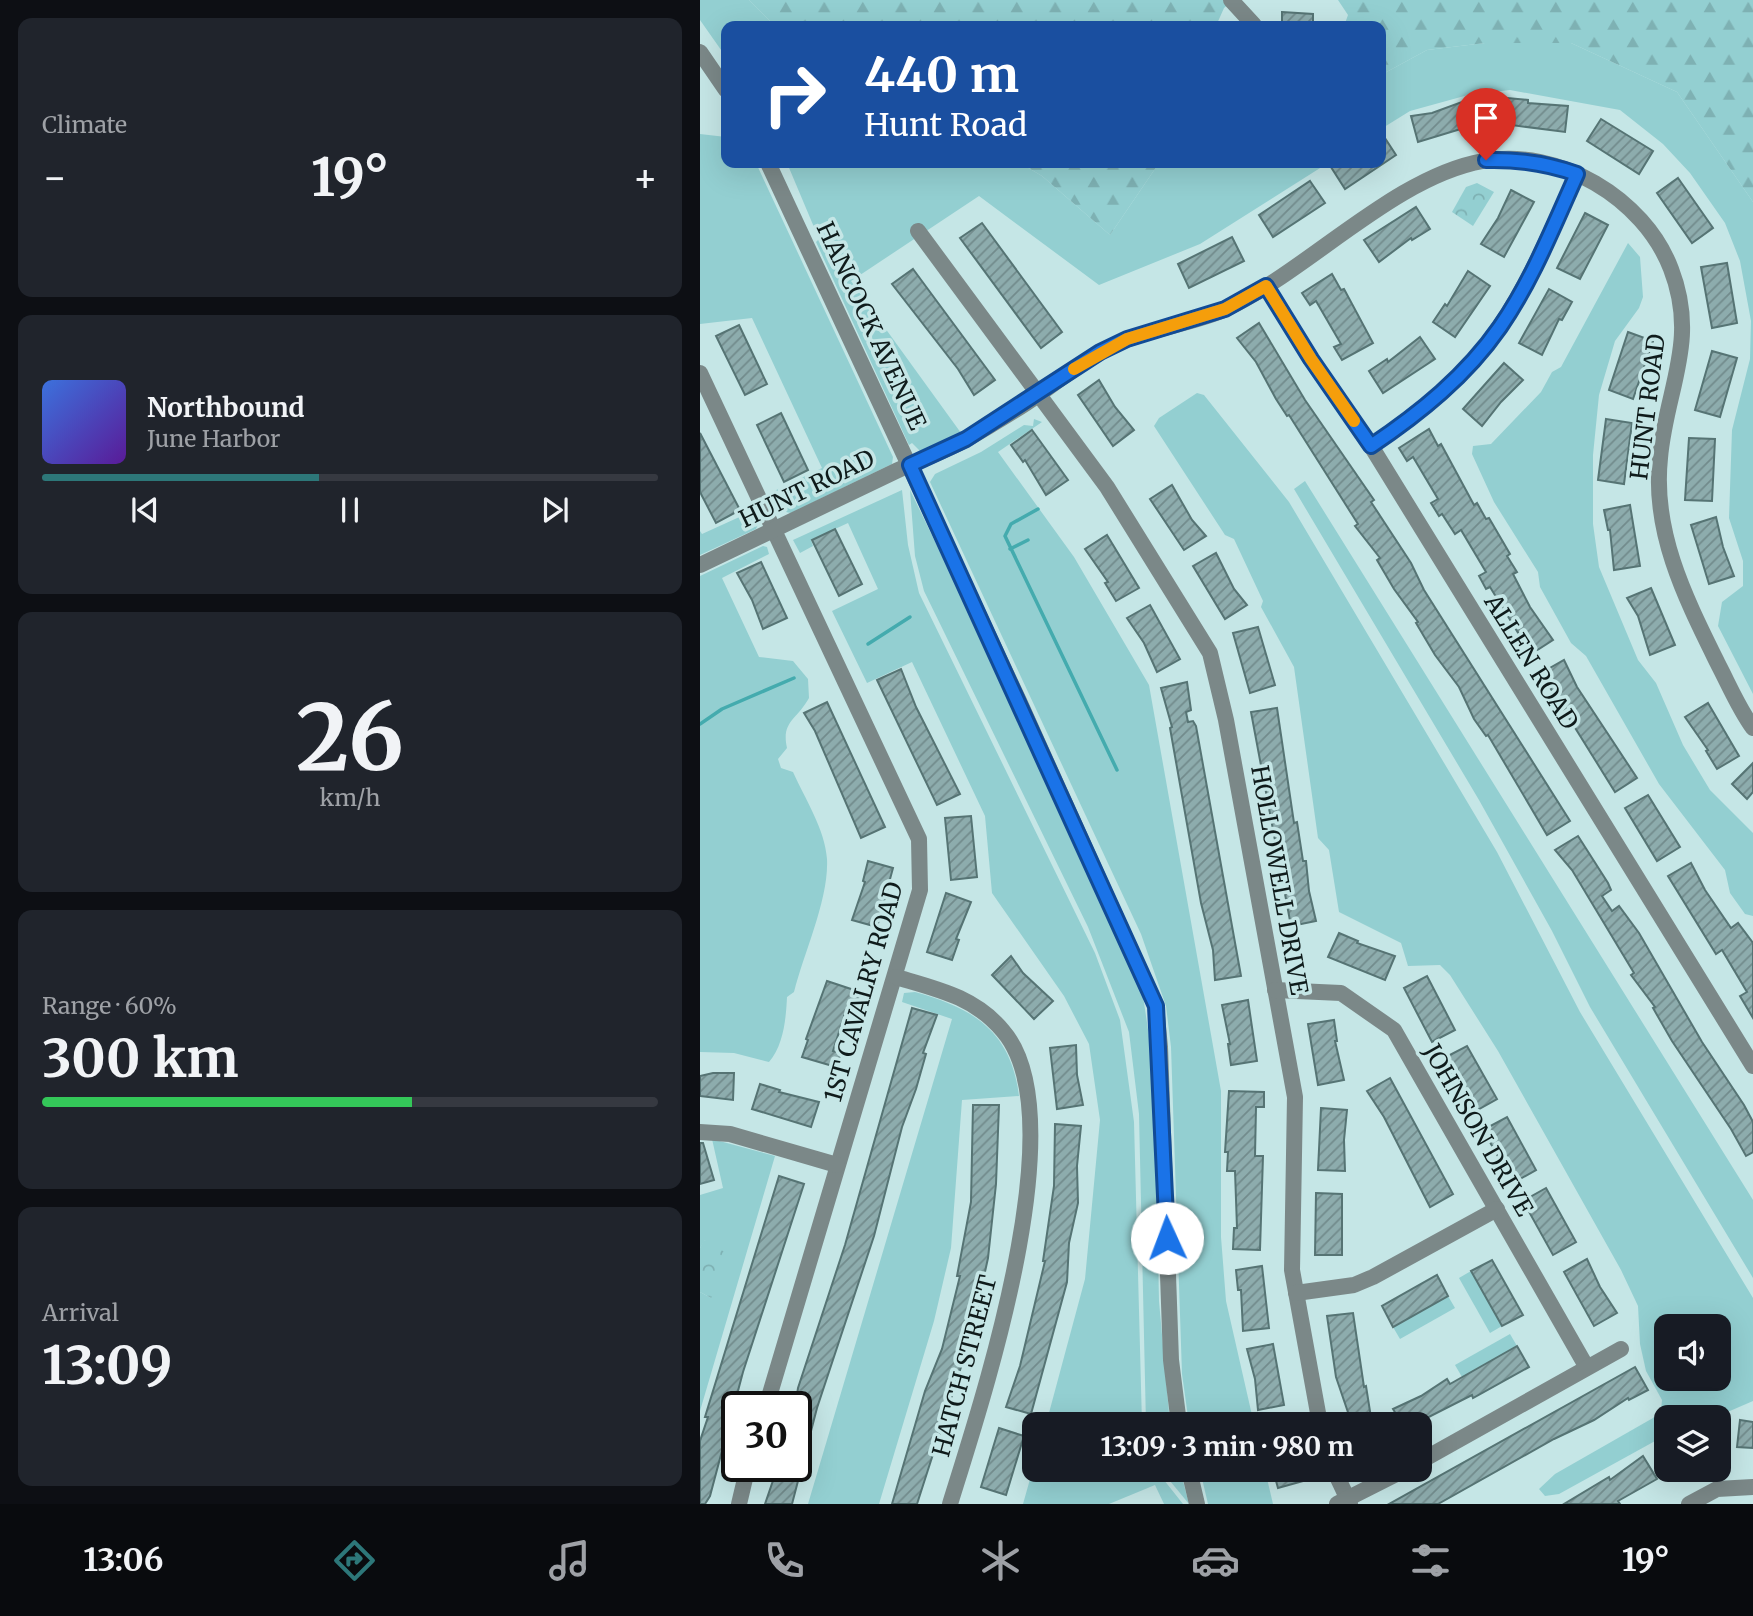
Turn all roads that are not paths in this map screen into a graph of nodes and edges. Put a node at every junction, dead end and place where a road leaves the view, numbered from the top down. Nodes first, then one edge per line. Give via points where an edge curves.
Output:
1 (1231, 0) edge
2 (1250, 21) edge
3 (700, 52) edge
4 (700, 76) edge
5 (721, 83) edge
6 (721, 86) edge
7 (770, 168) edge
8 (1577, 174) junction
9 (918, 231) dead end
10 (1266, 286) junction
11 (700, 373) edge
12 (1039, 395) junction
13 (1371, 446) junction
14 (910, 465) junction
15 (775, 530) junction
16 (700, 565) edge
17 (1753, 728) edge
18 (897, 977) junction
19 (1275, 990) junction
20 (1753, 1066) edge
21 (700, 1132) edge
22 (837, 1165) junction
23 (1497, 1209) junction
24 (1296, 1293) junction
25 (1621, 1349) dead end
26 (1586, 1366) junction
27 (771, 1391) edge
28 (1178, 1412) edge
29 (1318, 1412) edge
30 (1432, 1455) edge
31 (744, 1482) edge
32 (1192, 1482) edge
33 (1338, 1482) edge
34 (1382, 1482) edge
35 (1753, 1487) edge
36 (1345, 1502) edge
37 (739, 1504) edge
38 (950, 1504) edge
39 (1197, 1504) edge
40 (1689, 1504) edge

1 - 2 street
3 - 5 street
4 - 6 street
7 - 14 street, HANCOCK AVENUE
8 - 10 street, HUNT ROAD via 1517,159 1454,168 1413,188
8 - 13 street via 1502,324 1418,414
8 - 17 street, HUNT ROAD via 1620,200 1652,232 1671,269 1682,309 1682,356 1659,460 1660,509 1670,561
9 - 12 street, HOLLOWELL DRIVE
10 - 12 street, HUNT ROAD via 1225,309 1127,339 1100,352
10 - 13 street, ALLEN ROAD
11 - 15 street, 1ST CAVALRY ROAD
12 - 14 street, HUNT ROAD via 966,439
12 - 19 street, HOLLOWELL DRIVE via 1107,488 1210,653
13 - 20 street, ALLEN ROAD
14 - 15 street, HUNT ROAD
14 - 28 street, HANCOCK AVENUE via 1156,1006 1171,1360
15 - 16 street, HUNT ROAD
15 - 18 street, 1ST CAVALRY ROAD via 919,838 920,890
18 - 22 street, 1ST CAVALRY ROAD
18 - 38 street, HATCH STREET via 951,993 981,1008 1005,1032 1023,1069 1031,1115 1023,1216 1005,1323
19 - 23 street, JOHNSON DRIVE via 1341,993 1394,1030
19 - 24 street, HOLLOWELL DRIVE via 1295,1097
21 - 22 street via 730,1134
22 - 27 street, 1ST CAVALRY ROAD
23 - 24 street via 1354,1285
23 - 26 street, JOHNSON DRIVE
24 - 29 street, HOLLOWELL DRIVE
25 - 26 street
26 - 30 street
31 - 37 street
32 - 39 street
33 - 36 street
34 - 36 street
35 - 40 street via 1717,1489

